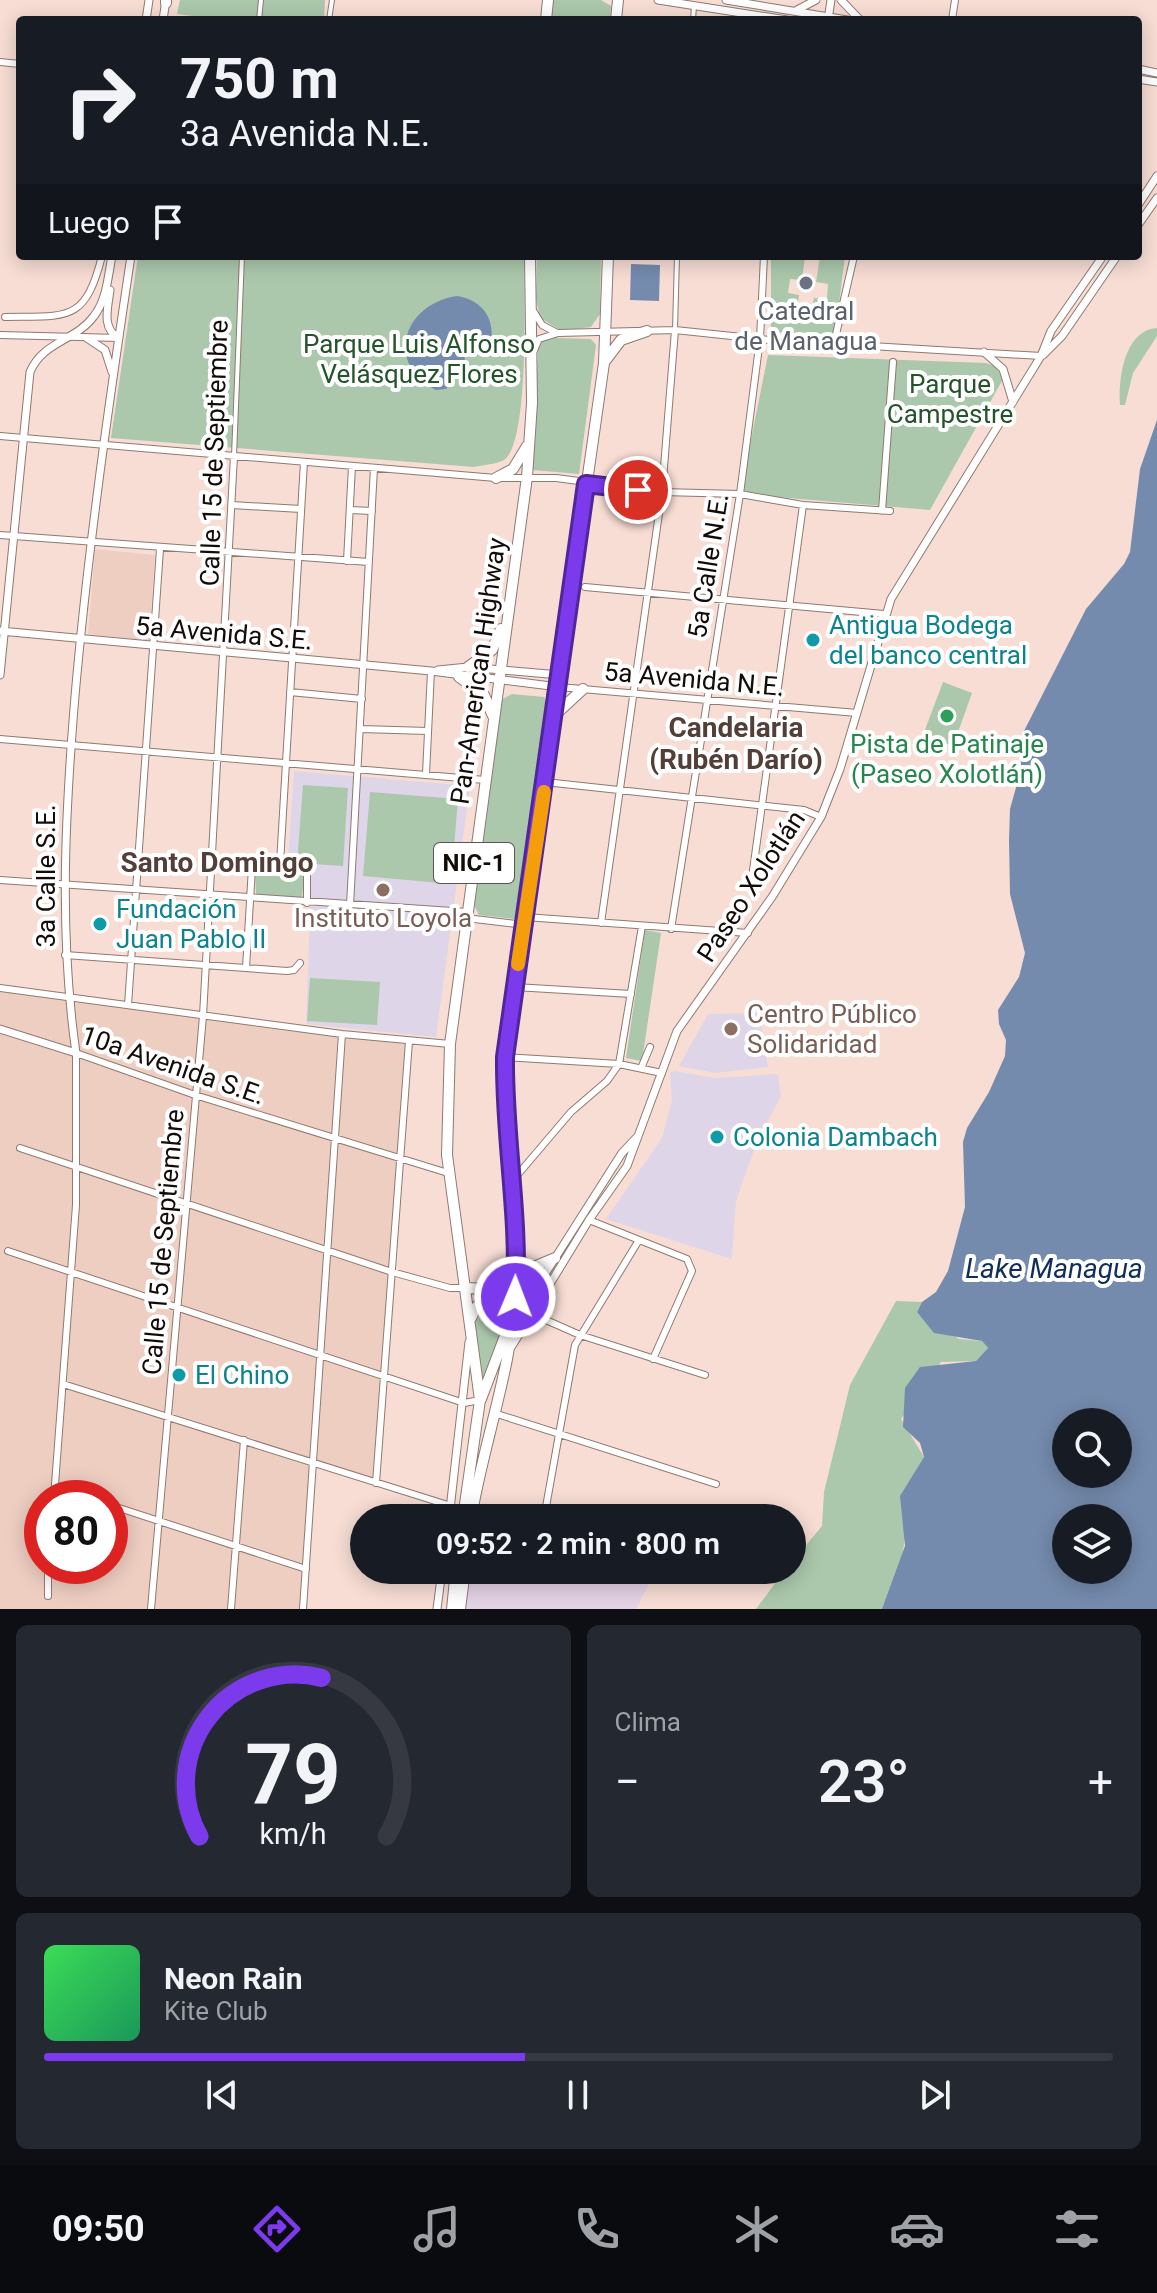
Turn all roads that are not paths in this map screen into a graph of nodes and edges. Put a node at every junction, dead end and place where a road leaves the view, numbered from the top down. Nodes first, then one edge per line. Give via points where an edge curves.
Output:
1 (658, 0) edge
2 (726, 0) edge
3 (816, 0) edge
4 (841, 0) edge
5 (694, 5) junction
6 (793, 11) junction
7 (693, 16) edge
8 (756, 16) edge
9 (818, 16) edge
10 (856, 16) edge
11 (1157, 176) edge
12 (1157, 198) edge
13 (1142, 199) edge
14 (1142, 219) edge
15 (101, 260) edge
16 (112, 260) edge
17 (113, 260) edge
18 (130, 260) edge
19 (242, 260) edge
20 (530, 260) edge
21 (608, 260) edge
22 (677, 260) edge
23 (764, 260) edge
24 (853, 260) edge
25 (1100, 260) edge
26 (1114, 260) edge
27 (530, 306) junction
28 (5, 317) dead end
29 (675, 330) junction
30 (647, 331) junction
31 (606, 332) junction
32 (558, 333) junction
33 (0, 335) edge
34 (62, 338) junction
35 (87, 338) junction
36 (119, 338) junction
37 (760, 339) junction
38 (834, 343) junction
39 (984, 352) junction
40 (1041, 356) junction
41 (531, 357) junction
42 (893, 362) dead end
43 (604, 363) junction
44 (112, 382) junction
45 (1013, 402) junction
46 (0, 436) edge
47 (23, 438) junction
48 (530, 440) junction
49 (104, 445) junction
50 (234, 456) junction
51 (304, 462) junction
52 (352, 466) junction
53 (374, 468) junction
54 (527, 477) junction
55 (496, 478) junction
56 (586, 484) junction
57 (662, 492) junction
58 (740, 494) junction
59 (232, 505) junction
60 (803, 505) junction
61 (301, 509) junction
62 (350, 510) junction
63 (372, 511) junction
64 (0, 535) edge
65 (14, 536) junction
66 (91, 544) junction
67 (160, 549) junction
68 (230, 553) junction
69 (299, 557) junction
70 (347, 561) junction
71 (369, 562) junction
72 (585, 587) dead end
73 (648, 592) junction
74 (722, 598) junction
75 (509, 604) junction
76 (788, 604) junction
77 (884, 614) junction
78 (2, 632) edge
79 (80, 639) junction
80 (154, 648) junction
81 (225, 654) junction
82 (292, 660) junction
83 (364, 666) junction
84 (468, 667) junction
85 (431, 671) junction
86 (0, 675) edge
87 (500, 676) junction
88 (459, 677) junction
89 (560, 681) junction
90 (583, 689) junction
91 (290, 692) junction
92 (633, 692) junction
93 (708, 698) junction
94 (362, 699) junction
95 (776, 706) junction
96 (857, 713) junction
97 (556, 715) junction
98 (493, 724) junction
99 (361, 729) junction
100 (428, 731) junction
101 (0, 739) edge
102 (71, 745) junction
103 (147, 752) junction
104 (218, 758) junction
105 (286, 763) junction
106 (360, 769) junction
107 (426, 774) junction
108 (485, 780) junction
109 (545, 782) junction
110 (620, 790) junction
111 (691, 797) junction
112 (763, 805) junction
113 (821, 817) junction
114 (280, 863) junction
115 (0, 880) edge
116 (63, 884) junction
117 (751, 885) dead end
118 (138, 889) junction
119 (211, 897) junction
120 (250, 899) junction
121 (307, 903) junction
122 (350, 905) junction
123 (467, 915) junction
124 (524, 921) junction
125 (601, 923) junction
126 (642, 926) junction
127 (671, 929) junction
128 (748, 933) junction
129 (65, 955) junction
130 (132, 960) junction
131 (300, 963) dead end
132 (206, 965) junction
133 (246, 968) junction
134 (515, 987) junction
135 (0, 988) edge
136 (631, 994) junction
137 (69, 998) junction
138 (128, 1005) junction
139 (203, 1016) junction
140 (0, 1029) edge
141 (342, 1034) junction
142 (409, 1041) junction
143 (450, 1044) junction
144 (650, 1047) dead end
145 (76, 1053) junction
146 (505, 1057) junction
147 (619, 1064) junction
148 (642, 1066) junction
149 (662, 1073) junction
150 (195, 1095) junction
151 (638, 1136) junction
152 (333, 1138) junction
153 (20, 1148) dead end
154 (399, 1159) junction
155 (76, 1168) junction
156 (448, 1173) junction
157 (512, 1181) junction
158 (186, 1203) junction
159 (589, 1220) junction
160 (639, 1240) junction
161 (8, 1251) dead end
162 (325, 1251) junction
163 (516, 1257) junction
164 (555, 1258) junction
165 (73, 1271) junction
166 (392, 1272) junction
167 (465, 1288) junction
168 (516, 1293) junction
169 (177, 1307) junction
170 (514, 1311) junction
171 (530, 1313) junction
172 (471, 1320) junction
173 (580, 1335) junction
174 (509, 1352) junction
175 (319, 1355) junction
176 (653, 1359) junction
177 (705, 1375) dead end
178 (384, 1377) junction
179 (63, 1384) junction
180 (480, 1400) junction
181 (464, 1403) junction
182 (494, 1413) junction
183 (168, 1415) junction
184 (560, 1434) junction
185 (244, 1440) junction
186 (312, 1461) junction
187 (56, 1480) edge
188 (376, 1483) junction
189 (716, 1484) dead end
190 (444, 1504) edge
191 (451, 1504) edge
192 (470, 1504) edge
193 (472, 1504) edge
194 (547, 1504) edge
195 (128, 1511) edge
196 (158, 1521) junction
197 (236, 1546) junction
198 (306, 1569) junction
199 (48, 1584) edge
200 (440, 1584) edge
201 (455, 1584) edge
202 (463, 1584) edge
203 (48, 1596) dead end
204 (151, 1609) edge
205 (231, 1609) edge
206 (303, 1609) edge
207 (437, 1609) edge
208 (452, 1609) edge
209 (460, 1609) edge

1 - 5 street
2 - 6 street
3 - 6 street
4 - 10 street
5 - 7 street
5 - 8 street
6 - 9 street
11 - 13 street
12 - 14 street
15 - 28 street via 93,291 76,309 60,315
16 - 34 street via 97,312
17 - 36 street via 107,319 112,335
18 - 36 street, 3a Calle S.E.
19 - 50 street, Calle 15 de Septiembre
20 - 27 highway, Pan-American Highway / NIC-1
21 - 31 highway, NIC-1
22 - 29 street
23 - 37 street, 5a Calle N.E.
24 - 38 street
25 - 40 street, Paseo Xolotlán via 1051,331
26 - 40 street, Paseo Xolotlán via 1062,336
27 - 32 street via 542,325
27 - 41 highway, Pan-American Highway / NIC-1
29 - 30 street
29 - 37 street
29 - 57 street
30 - 31 street
30 - 43 highway via 621,340
31 - 32 street
31 - 43 highway, NIC-1
32 - 41 street via 539,339
33 - 34 street
34 - 35 street
34 - 47 street via 40,354 31,369
35 - 36 street
35 - 44 street via 106,352
36 - 44 street, 3a Calle S.E.
37 - 38 street
37 - 58 street, 5a Calle N.E.
38 - 39 street
39 - 40 street
39 - 45 street via 1003,369
40 - 45 street, Paseo Xolotlán
41 - 48 highway, Pan-American Highway / NIC-1
42 - 60 street via 886,511
43 - 56 highway, NIC-1
44 - 49 street, 3a Calle S.E.
45 - 77 street, Paseo Xolotlán
46 - 47 street
47 - 49 street
47 - 65 street
48 - 54 highway, Pan-American Highway / NIC-1
48 - 55 highway via 513,469
49 - 50 street
49 - 66 street, 3a Calle S.E.
50 - 51 street
50 - 59 street, Calle 15 de Septiembre
51 - 52 street
51 - 61 street
52 - 53 street
52 - 62 street
53 - 55 street
53 - 63 street
54 - 55 street
54 - 56 street
54 - 75 highway, Pan-American Highway / NIC-1
56 - 57 street
56 - 89 highway, NIC-1
57 - 58 street
57 - 73 street
58 - 60 street
58 - 74 street, 5a Calle N.E.
59 - 61 street
59 - 68 street, Calle 15 de Septiembre
60 - 76 street
61 - 69 street
62 - 63 street
62 - 70 street
63 - 71 street
64 - 65 street
65 - 66 street
65 - 78 street
66 - 67 street
66 - 79 street, 3a Calle S.E.
67 - 68 street
67 - 80 street
68 - 69 street
68 - 81 street, Calle 15 de Septiembre
69 - 70 street
69 - 82 street
70 - 71 street
71 - 83 street
72 - 73 street
73 - 74 street
73 - 92 street
74 - 76 street
74 - 93 street, 5a Calle N.E.
75 - 84 highway via 492,650
75 - 87 highway, Pan-American Highway / NIC-1
76 - 77 street
76 - 95 street
77 - 96 street, Paseo Xolotlán
78 - 79 street
78 - 86 street
79 - 80 street, 5a Avenida S.E.
79 - 102 street, 3a Calle S.E.
80 - 81 street, 5a Avenida S.E.
80 - 103 street
81 - 82 street, 5a Avenida S.E.
81 - 104 street, Calle 15 de Septiembre
82 - 83 street, 5a Avenida S.E.
82 - 91 street
83 - 85 street, 5a Avenida N.E.
83 - 94 street
84 - 85 street, 5a Avenida N.E.
84 - 87 street, 5a Avenida N.E.
85 - 88 street, 5a Avenida N.E.
85 - 100 street
87 - 88 street, 5a Avenida N.E.
87 - 89 street, 5a Avenida N.E.
87 - 98 highway, Pan-American Highway / NIC-1
88 - 98 highway via 484,695
89 - 90 street, 5a Avenida N.E.
89 - 97 highway, NIC-1
90 - 92 street, 5a Avenida N.E.
90 - 97 highway
91 - 94 street
91 - 105 street
92 - 93 street, 5a Avenida N.E.
92 - 110 street
93 - 95 street, 5a Avenida N.E.
93 - 111 street, 5a Calle N.E.
94 - 99 street
95 - 96 street, 5a Avenida N.E.
95 - 112 street
96 - 113 street, Paseo Xolotlán
97 - 109 highway, NIC-1
98 - 108 highway, Pan-American Highway / NIC-1
99 - 100 street
99 - 106 street
100 - 107 street
101 - 102 street
102 - 103 street
102 - 116 street, 3a Calle S.E.
103 - 104 street
103 - 118 street
104 - 105 street
104 - 119 street, Calle 15 de Septiembre
105 - 106 street
105 - 114 street
106 - 107 street
106 - 122 street
107 - 108 street
108 - 123 highway, Pan-American Highway / NIC-1
109 - 110 street
109 - 124 highway, NIC-1
110 - 111 street
110 - 125 street
111 - 112 street
111 - 127 street, 5a Calle N.E.
112 - 113 street
112 - 117 street
113 - 128 street, Paseo Xolotlán
114 - 120 street via 252,867
114 - 121 street via 307,867
115 - 116 street
116 - 118 street
116 - 129 street, 3a Calle S.E.
118 - 119 street
118 - 130 street
119 - 120 street
119 - 132 street, Calle 15 de Septiembre
120 - 121 street
120 - 133 street
121 - 122 street
122 - 123 street
123 - 124 street
123 - 143 highway, Pan-American Highway / NIC-1
124 - 125 street
124 - 134 highway, NIC-1
125 - 126 street
126 - 127 street
126 - 136 street
127 - 128 street
128 - 149 street, Paseo Xolotlán via 677,1031
129 - 130 street
129 - 137 street, 3a Calle S.E.
130 - 132 street
130 - 138 street
131 - 133 street via 287,971
132 - 133 street
132 - 139 street, Calle 15 de Septiembre
134 - 136 street
134 - 146 highway, NIC-1
135 - 137 street
136 - 147 street
137 - 138 street
137 - 145 street, 3a Calle S.E.
138 - 139 street
139 - 141 street
139 - 150 street, Calle 15 de Septiembre
140 - 145 street, 10a Avenida S.E.
141 - 142 street
141 - 152 street
142 - 143 street
142 - 154 street
143 - 156 highway, Pan-American Highway / NIC-1
144 - 148 street
145 - 150 street, 10a Avenida S.E.
145 - 155 street, 3a Calle S.E.
146 - 147 street
146 - 157 highway, NIC-1
147 - 148 street
147 - 157 street
148 - 149 street
149 - 151 street, Paseo Xolotlán
150 - 152 street, 10a Avenida S.E.
150 - 158 street, Calle 15 de Septiembre
151 - 159 street, Paseo Xolotlán via 627,1166
151 - 164 street, Paseo Xolotlán
152 - 154 street, 10a Avenida S.E.
152 - 162 street
153 - 155 street
154 - 156 street, 10a Avenida S.E.
154 - 166 street
155 - 158 street
155 - 165 street, 3a Calle S.E.
156 - 167 highway, Pan-American Highway / NIC-1
157 - 163 highway, NIC-1
158 - 162 street
158 - 169 street, Calle 15 de Septiembre
159 - 160 street
159 - 171 street, Paseo Xolotlán
160 - 173 street
160 - 176 street via 687,1259 692,1271
161 - 165 street
162 - 166 street
162 - 175 street
163 - 164 highway via 531,1268
163 - 168 highway, NIC-1
164 - 168 street, Paseo Xolotlán via 534,1286
165 - 169 street
165 - 179 street, 3a Calle S.E.
166 - 167 street
166 - 178 street
167 - 168 highway
167 - 172 highway, Pan-American Highway / NIC-1
168 - 170 highway, NIC-1
168 - 172 highway via 477,1306
169 - 175 street
169 - 183 street, Calle 15 de Septiembre
170 - 174 highway, NIC-1
170 - 180 highway
171 - 173 street
171 - 174 street, Paseo Xolotlán
172 - 180 highway, Pan-American Highway / NIC-1
172 - 181 street
173 - 176 street
173 - 184 street
174 - 182 highway, NIC-1
175 - 178 street
175 - 186 street
176 - 177 street
178 - 181 street
178 - 188 street
179 - 183 street
179 - 187 street, 3a Calle S.E.
180 - 181 street
180 - 192 highway, Pan-American Highway / NIC-1
181 - 191 street
182 - 184 street
182 - 193 highway, NIC-1
183 - 185 street
183 - 196 street, Calle 15 de Septiembre
184 - 189 street
184 - 194 street
185 - 186 street
185 - 197 street
186 - 188 street
186 - 198 street
188 - 190 street
195 - 196 street
196 - 197 street
196 - 204 street, Calle 15 de Septiembre
197 - 198 street
197 - 205 street
198 - 206 street
199 - 203 street
200 - 207 street
201 - 208 highway
202 - 209 highway

